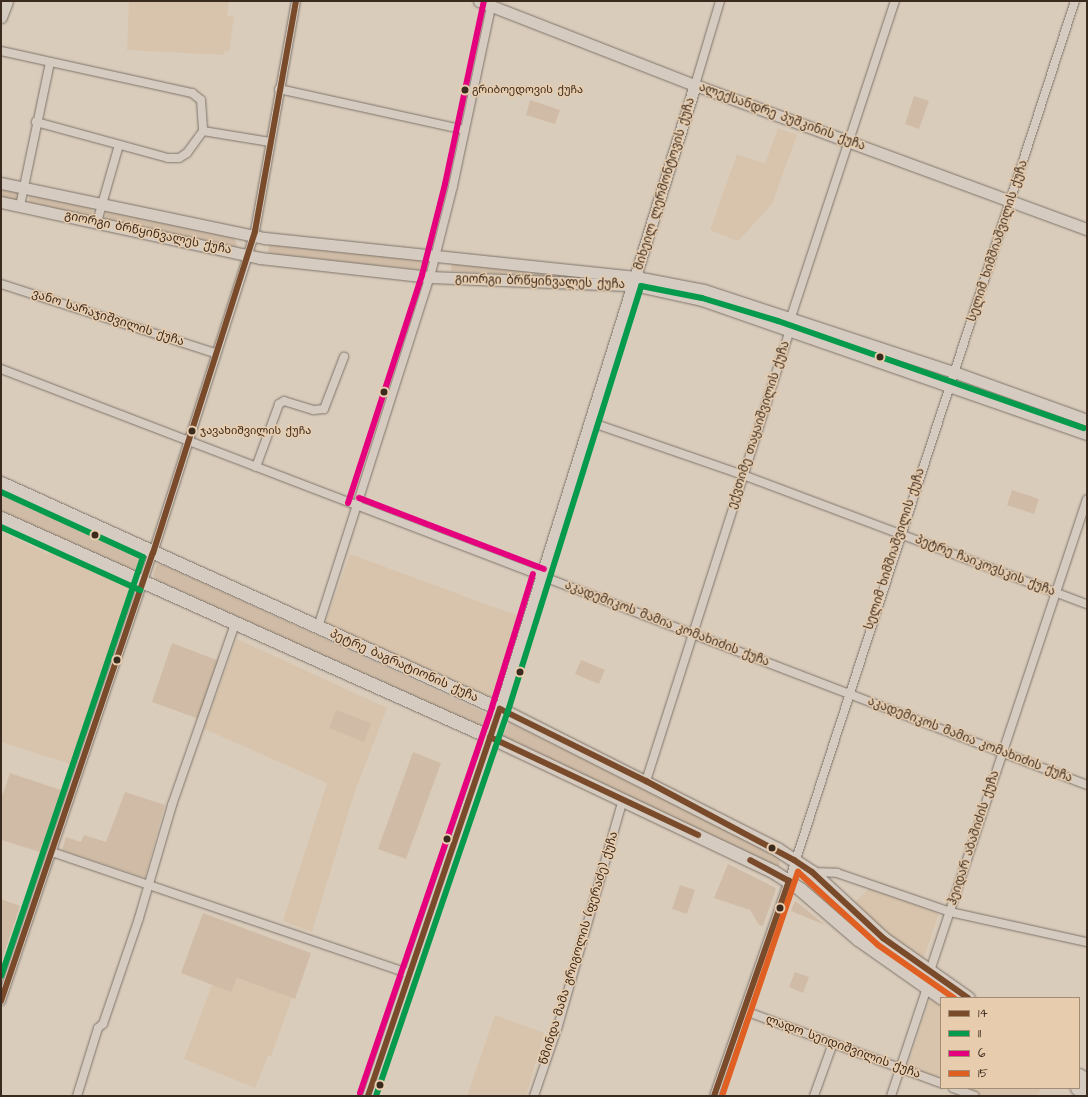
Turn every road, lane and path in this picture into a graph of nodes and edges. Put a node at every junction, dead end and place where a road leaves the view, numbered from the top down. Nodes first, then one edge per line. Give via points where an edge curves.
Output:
1 (7, 1) edge
2 (296, 1) edge
3 (479, 1) edge
4 (720, 1) edge
5 (895, 1) edge
6 (1075, 1) edge
7 (492, 3) edge
8 (1, 17) edge
9 (1, 51) edge
10 (50, 62) junction
11 (695, 85) junction
12 (279, 89) junction
13 (36, 122) junction
14 (464, 130) junction
15 (203, 131) junction
16 (270, 142) junction
17 (850, 142) junction
18 (119, 145) junction
19 (1, 183) edge
20 (25, 188) junction
21 (1, 202) edge
22 (103, 202) junction
23 (1011, 202) junction
24 (20, 206) junction
25 (97, 222) junction
26 (1087, 229) edge
27 (254, 236) junction
28 (248, 255) junction
29 (436, 255) junction
30 (430, 277) junction
31 (635, 281) junction
32 (1, 284) edge
33 (791, 317) junction
34 (790, 330) junction
35 (215, 352) junction
36 (344, 357) dead end
37 (1, 369) edge
38 (954, 372) junction
39 (949, 385) junction
40 (1087, 420) edge
41 (590, 422) junction
42 (1087, 434) edge
43 (189, 441) junction
44 (256, 467) junction
45 (743, 475) junction
46 (1, 483) edge
47 (1087, 499) edge
48 (356, 505) junction
49 (1, 518) edge
50 (900, 533) junction
51 (153, 553) junction
52 (541, 576) junction
53 (143, 583) junction
54 (1056, 594) junction
55 (1087, 604) edge
56 (235, 624) junction
57 (318, 627) junction
58 (693, 634) junction
59 (848, 694) junction
60 (500, 709) junction
61 (490, 737) junction
62 (1003, 752) junction
63 (646, 781) junction
64 (1087, 785) edge
65 (623, 800) junction
66 (52, 852) junction
67 (794, 860) junction
68 (812, 872) junction
69 (789, 881) junction
70 (148, 884) junction
71 (950, 912) junction
72 (1087, 942) edge
73 (930, 971) junction
74 (410, 974) junction
75 (927, 988) junction
76 (940, 997) edge
77 (967, 997) edge
78 (1, 1001) edge
79 (745, 1010) junction
80 (833, 1043) junction
81 (900, 1068) junction
82 (940, 1084) edge
83 (956, 1089) edge
84 (1078, 1089) edge
85 (971, 1095) edge
86 (1087, 1095) edge
87 (76, 1096) edge
88 (368, 1096) edge
89 (534, 1096) edge
90 (714, 1096) edge
91 (814, 1096) edge
92 (891, 1096) edge

1 - 8 street
2 - 12 street
3 - 7 street, ალექსანდრე პუშკინის ქუჩა
4 - 11 street, მიხეილ ლერმონტოვის ქუჩა
5 - 17 street, ექვთიმე თაყაიშვილის ქუჩა
6 - 23 street, სელიმ ხიმშიაშვილის ქუჩა
7 - 11 street, ალექსანდრე პუშკინის ქუჩა
7 - 14 street
9 - 10 street
10 - 13 street
10 - 15 street via 192,93 200,100
11 - 17 street, ალექსანდრე პუშკინის ქუჩა
11 - 31 street, მიხეილ ლერმონტოვის ქუჩა
12 - 14 street
12 - 16 street
13 - 18 street
13 - 20 street
14 - 29 street
15 - 16 street
15 - 18 street via 187,153 179,158 168,158
16 - 27 street
17 - 23 street, ალექსანდრე პუშკინის ქუჩა
17 - 33 street, ექვთიმე თაყაიშვილის ქუჩა
18 - 22 street
19 - 20 street, გიორგი ბრწყინვალეს ქუჩა
20 - 22 street, გიორგი ბრწყინვალეს ქუჩა
20 - 24 street
21 - 24 street, გიორგი ბრწყინვალეს ქუჩა
22 - 25 street
22 - 27 street, გიორგი ბრწყინვალეს ქუჩა
23 - 26 street, ალექსანდრე პუშკინის ქუჩა
23 - 38 street, სელიმ ხიმშიაშვილის ქუჩა
24 - 25 street, გიორგი ბრწყინვალეს ქუჩა
25 - 28 street, გიორგი ბრწყინვალეს ქუჩა
27 - 28 street
27 - 29 street, გიორგი ბრწყინვალეს ქუჩა
28 - 30 street, გიორგი ბრწყინვალეს ქუჩა
28 - 35 street
29 - 30 street
29 - 31 street, გიორგი ბრწყინვალეს ქუჩა
30 - 31 street, გიორგი ბრწყინვალეს ქუჩა
30 - 48 street
31 - 33 street, გიორგი ბრწყინვალეს ქუჩა via 704,290
31 - 34 street, გიორგი ბრწყინვალეს ქუჩა via 702,300
31 - 41 street, მიხეილ ლერმონტოვის ქუჩა
32 - 35 street, ვანო სარაჯიშვილის ქუჩა
33 - 34 street, ექვთიმე თაყაიშვილის ქუჩა
33 - 38 street, გიორგი ბრწყინვალეს ქუჩა
34 - 39 street, გიორგი ბრწყინვალეს ქუჩა
34 - 45 street, ექვთიმე თაყაიშვილის ქუჩა
35 - 43 street
36 - 44 street via 324,409 314,410 284,401 279,404
37 - 43 street, აკადემიკოს მამია კომახიძის ქუჩა
38 - 39 street, სელიმ ხიმშიაშვილის ქუჩა
38 - 40 street, გიორგი ბრწყინვალეს ქუჩა
39 - 42 street, გიორგი ბრწყინვალეს ქუჩა
39 - 50 street, სელიმ ხიმშიაშვილის ქუჩა
41 - 45 street, პეტრე ჩაიკოვსკის ქუჩა
41 - 52 street, მიხეილ ლერმონტოვის ქუჩა
43 - 44 street, აკადემიკოს მამია კომახიძის ქუჩა
43 - 51 street
44 - 48 street, აკადემიკოს მამია კომახიძის ქუჩა
45 - 50 street, პეტრე ჩაიკოვსკის ქუჩა
45 - 58 street, ექვთიმე თაყაიშვილის ქუჩა
46 - 51 main road, პეტრე ბაგრატიონის ქუჩა
47 - 54 street, ჰეიდარ აბაშიძის ქუჩა
48 - 52 street, აკადემიკოს მამია კომახიძის ქუჩა
48 - 57 street
49 - 53 main road
50 - 54 street, პეტრე ჩაიკოვსკის ქუჩა
50 - 59 street, სელიმ ხიმშიაშვილის ქუჩა
51 - 53 street
51 - 57 main road, პეტრე ბაგრატიონის ქუჩა
52 - 58 street, აკადემიკოს მამია კომახიძის ქუჩა
52 - 60 street, მიხეილ ლერმონტოვის ქუჩა
53 - 56 main road
53 - 66 street
54 - 55 street, პეტრე ჩაიკოვსკის ქუჩა
54 - 62 street, ჰეიდარ აბაშიძის ქუჩა
56 - 61 main road
56 - 70 street via 172,805
57 - 60 main road, პეტრე ბაგრატიონის ქუჩა
58 - 59 street, აკადემიკოს მამია კომახიძის ქუჩა
58 - 63 street, ექვთიმე თაყაიშვილის ქუჩა
59 - 62 street, აკადემიკოს მამია კომახიძის ქუჩა
59 - 67 street, სელიმ ხიმშიაშვილის ქუჩა
60 - 61 street, მიხეილ ლერმონტოვის ქუჩა
60 - 63 main road, პეტრე ბაგრატიონის ქუჩა
61 - 65 main road
61 - 74 street, მიხეილ ლერმონტოვის ქუჩა
62 - 64 street, აკადემიკოს მამია კომახიძის ქუჩა
62 - 71 street, ჰეიდარ აბაშიძის ქუჩა
63 - 67 main road, პეტრე ბაგრატიონის ქუჩა
65 - 69 main road
65 - 89 street, წმინდა მამა გრიგოლის (ფერაძე) ქუჩა via 558,1026
66 - 70 street
66 - 78 street
67 - 68 main road, პეტრე ბაგრატიონის ქუჩა
67 - 69 street, სელიმ ხიმშიაშვილის ქუჩა
68 - 71 street via 837,873
68 - 73 main road, პეტრე ბაგრატიონის ქუჩა via 883,938
69 - 75 main road via 858,939
69 - 79 street, სელიმ ხიმშიაშვილის ქუჩა
70 - 74 street
70 - 87 street via 103,1024 98,1028
71 - 72 street
71 - 73 street, ჰეიდარ აბაშიძის ქუჩა
73 - 77 main road, პეტრე ბაგრატიონის ქუჩა
74 - 88 street, მიხეილ ლერმონტოვის ქუჩა
75 - 76 main road
75 - 81 street
79 - 80 street, ლადო სეიდიშვილის ქუჩა
79 - 90 street, სელიმ ხიმშიაშვილის ქუჩა
80 - 81 street, ლადო სეიდიშვილის ქუჩა
80 - 91 street
81 - 82 street, ლადო სეიდიშვილის ქუჩა
81 - 92 street
83 - 85 street
84 - 86 main road

